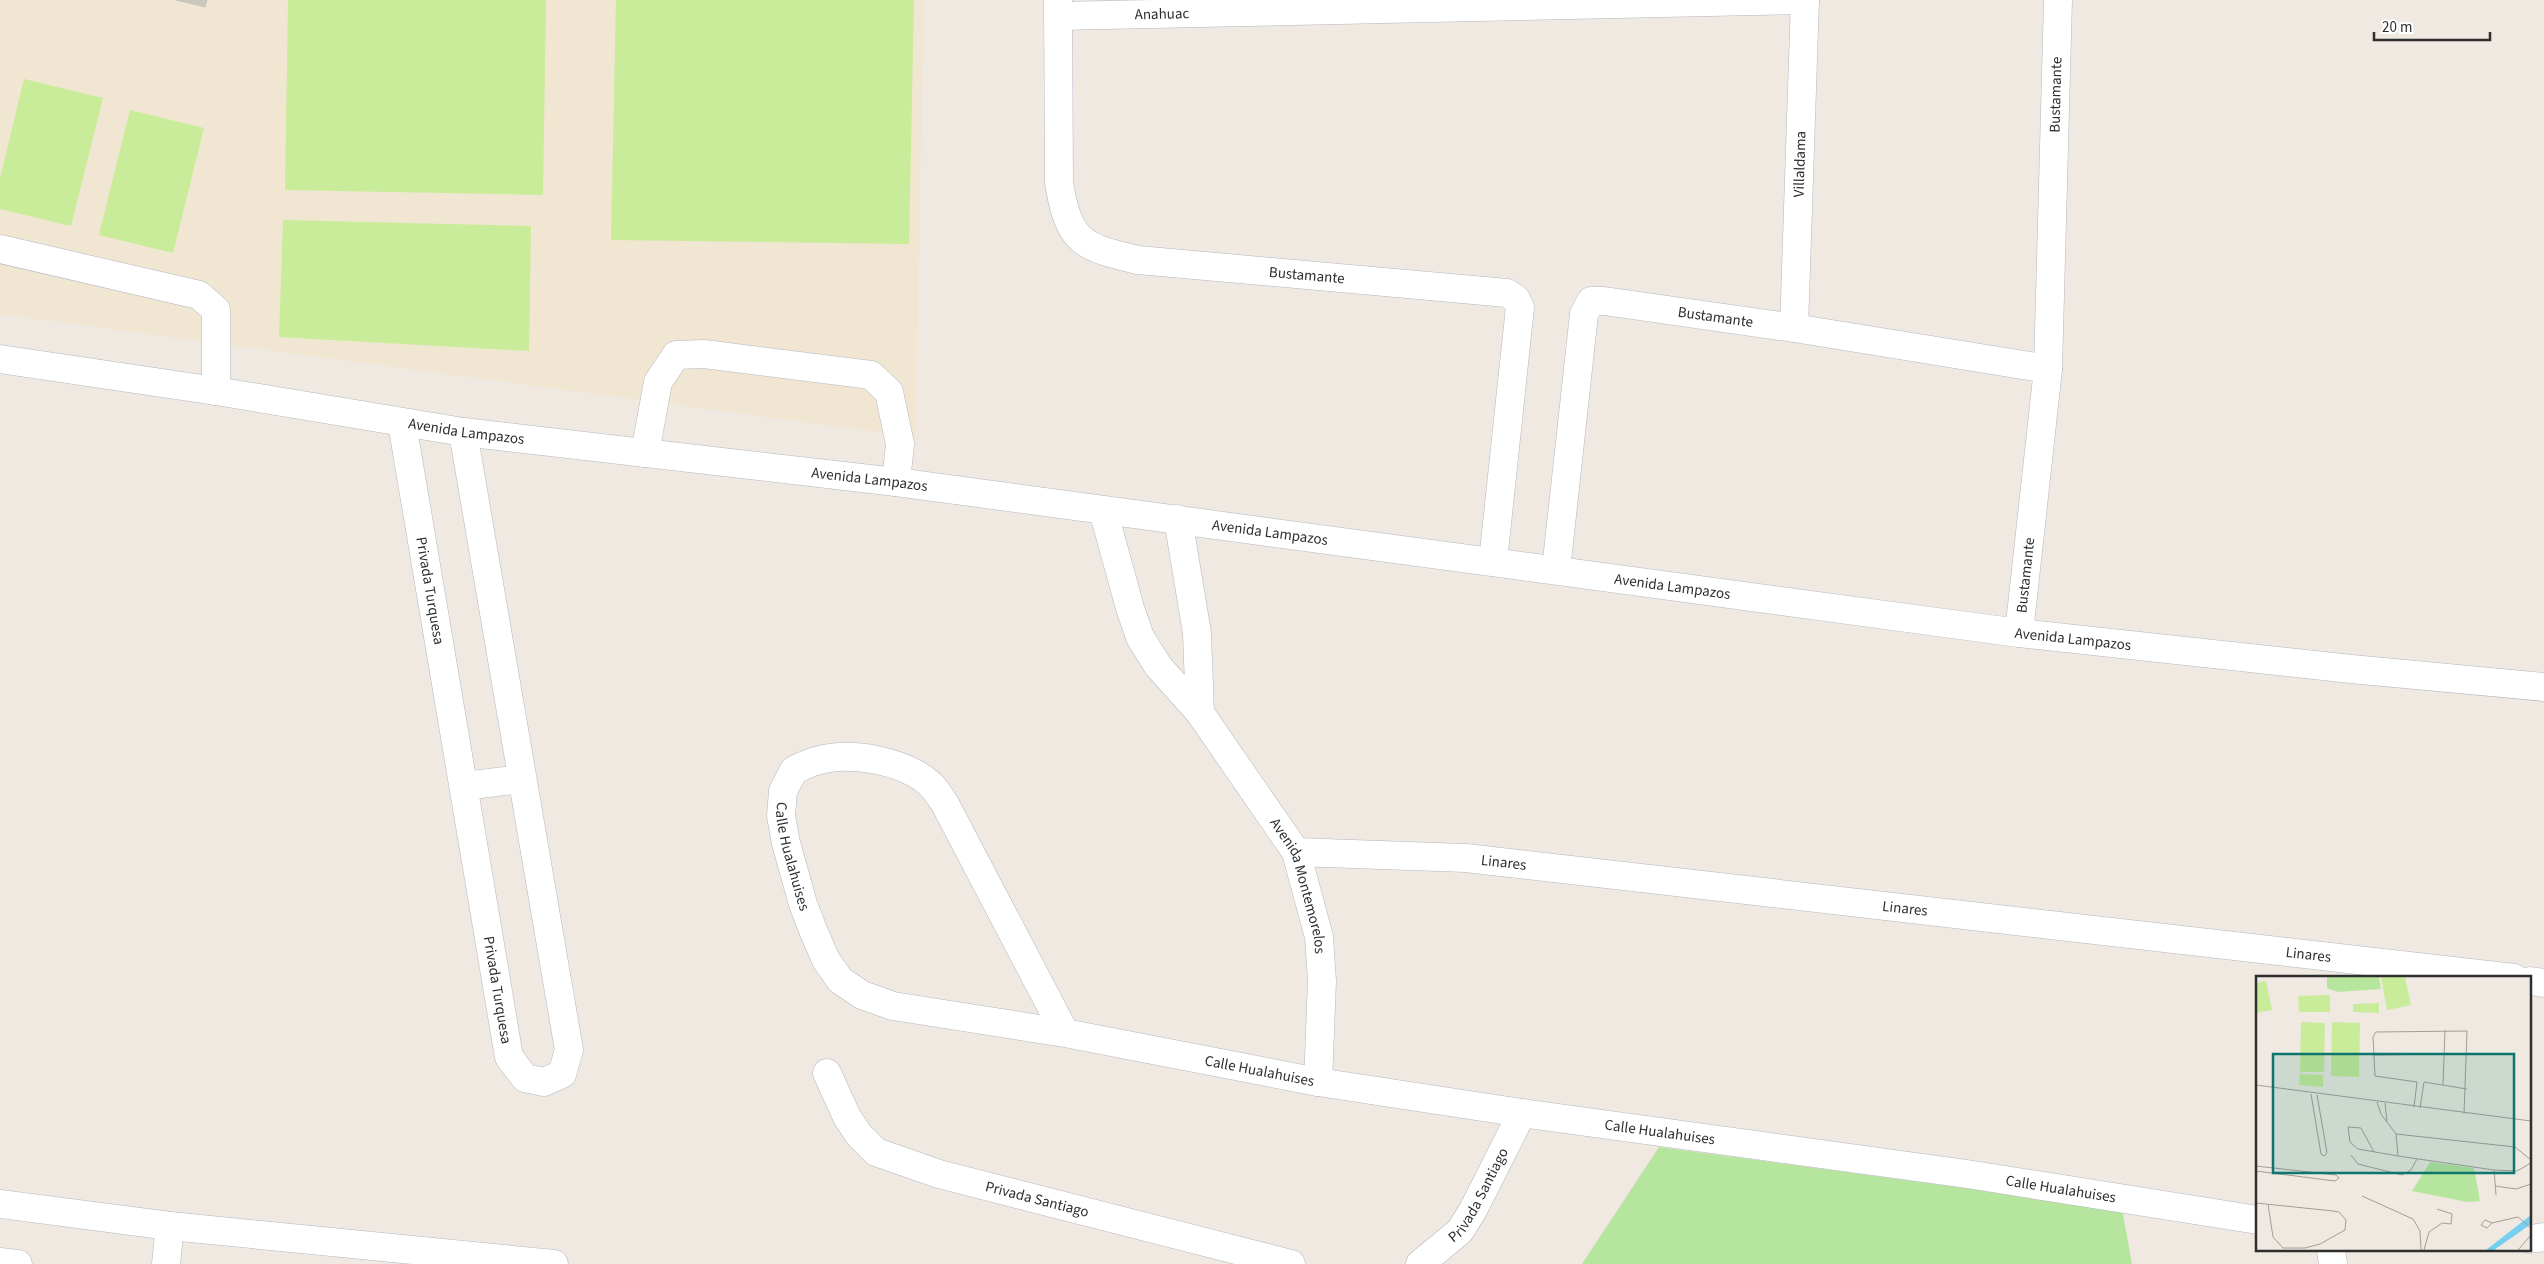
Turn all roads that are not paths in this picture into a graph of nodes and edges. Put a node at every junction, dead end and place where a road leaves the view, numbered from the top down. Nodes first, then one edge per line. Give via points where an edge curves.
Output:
1 (1805, 0) edge
2 (2058, 0) edge
3 (1058, 8) edge
4 (0, 249) edge
5 (1794, 328) junction
6 (0, 359) edge
7 (2048, 370) junction
8 (216, 391) junction
9 (402, 423) junction
10 (463, 432) junction
11 (645, 453) junction
12 (896, 482) junction
13 (1103, 510) junction
14 (1178, 519) junction
15 (1493, 561) junction
16 (1556, 570) junction
17 (2019, 633) junction
18 (2544, 686) edge
19 (1200, 713) junction
20 (522, 779) junction
21 (464, 786) junction
22 (1296, 852) junction
23 (2497, 976) edge
24 (1064, 1033) junction
25 (827, 1073) dead end
26 (1318, 1082) junction
27 (1522, 1113) junction
28 (0, 1204) edge
29 (2256, 1220) edge
30 (170, 1226) junction
31 (0, 1262) edge
32 (18, 1264) edge
33 (166, 1264) edge
34 (554, 1264) edge
35 (1291, 1264) edge
36 (1420, 1264) edge

1 - 3 street, Anahuac
1 - 5 street, Villaldama
2 - 7 street, Bustamante
3 - 15 street, Bustamante via 1059,183 1064,212 1073,232 1089,246 1138,260 1507,293 1516,299 1520,306
4 - 8 street via 200,295 216,310
5 - 7 street, Bustamante
5 - 16 street, Bustamante via 1591,301 1584,314
6 - 8 street, Avenida Lampazos
7 - 17 street, Bustamante
8 - 9 street, Avenida Lampazos
9 - 10 street, Avenida Lampazos
9 - 21 street, Privada Turquesa
10 - 11 street, Avenida Lampazos
10 - 20 street, Privada Turquesa
11 - 12 street, Avenida Lampazos
11 - 12 street via 658,382 676,355 714,355 871,375 889,392 900,444
12 - 13 street, Avenida Lampazos
13 - 14 street, Avenida Lampazos
13 - 19 street, Avenida Montemorelos via 1140,637 1158,666
14 - 15 street, Avenida Lampazos
14 - 19 street via 1197,633
15 - 16 street, Avenida Lampazos
16 - 17 street, Avenida Lampazos
17 - 18 street, Avenida Lampazos via 2350,669
19 - 22 street, Avenida Montemorelos
20 - 21 street
20 - 21 street, Privada Turquesa via 568,1050 562,1074 544,1082 525,1078 509,1057
22 - 23 street, Linares via 1466,858
22 - 26 street, Avenida Montemorelos via 1319,937 1322,981
24 - 24 street, Calle Hualahuises via 945,804 931,785 893,764 861,759 836,757 794,770 783,792 781,816 786,843 803,904 826,960 840,980 862,995 893,1006
24 - 26 street, Calle Hualahuises
25 - 35 street, Privada Santiago via 847,1117 876,1152 939,1174
26 - 27 street, Calle Hualahuises
27 - 29 street, Calle Hualahuises via 1967,1174
27 - 36 street, Privada Santiago via 1460,1231
28 - 30 street
30 - 33 street
30 - 34 street
31 - 32 street

